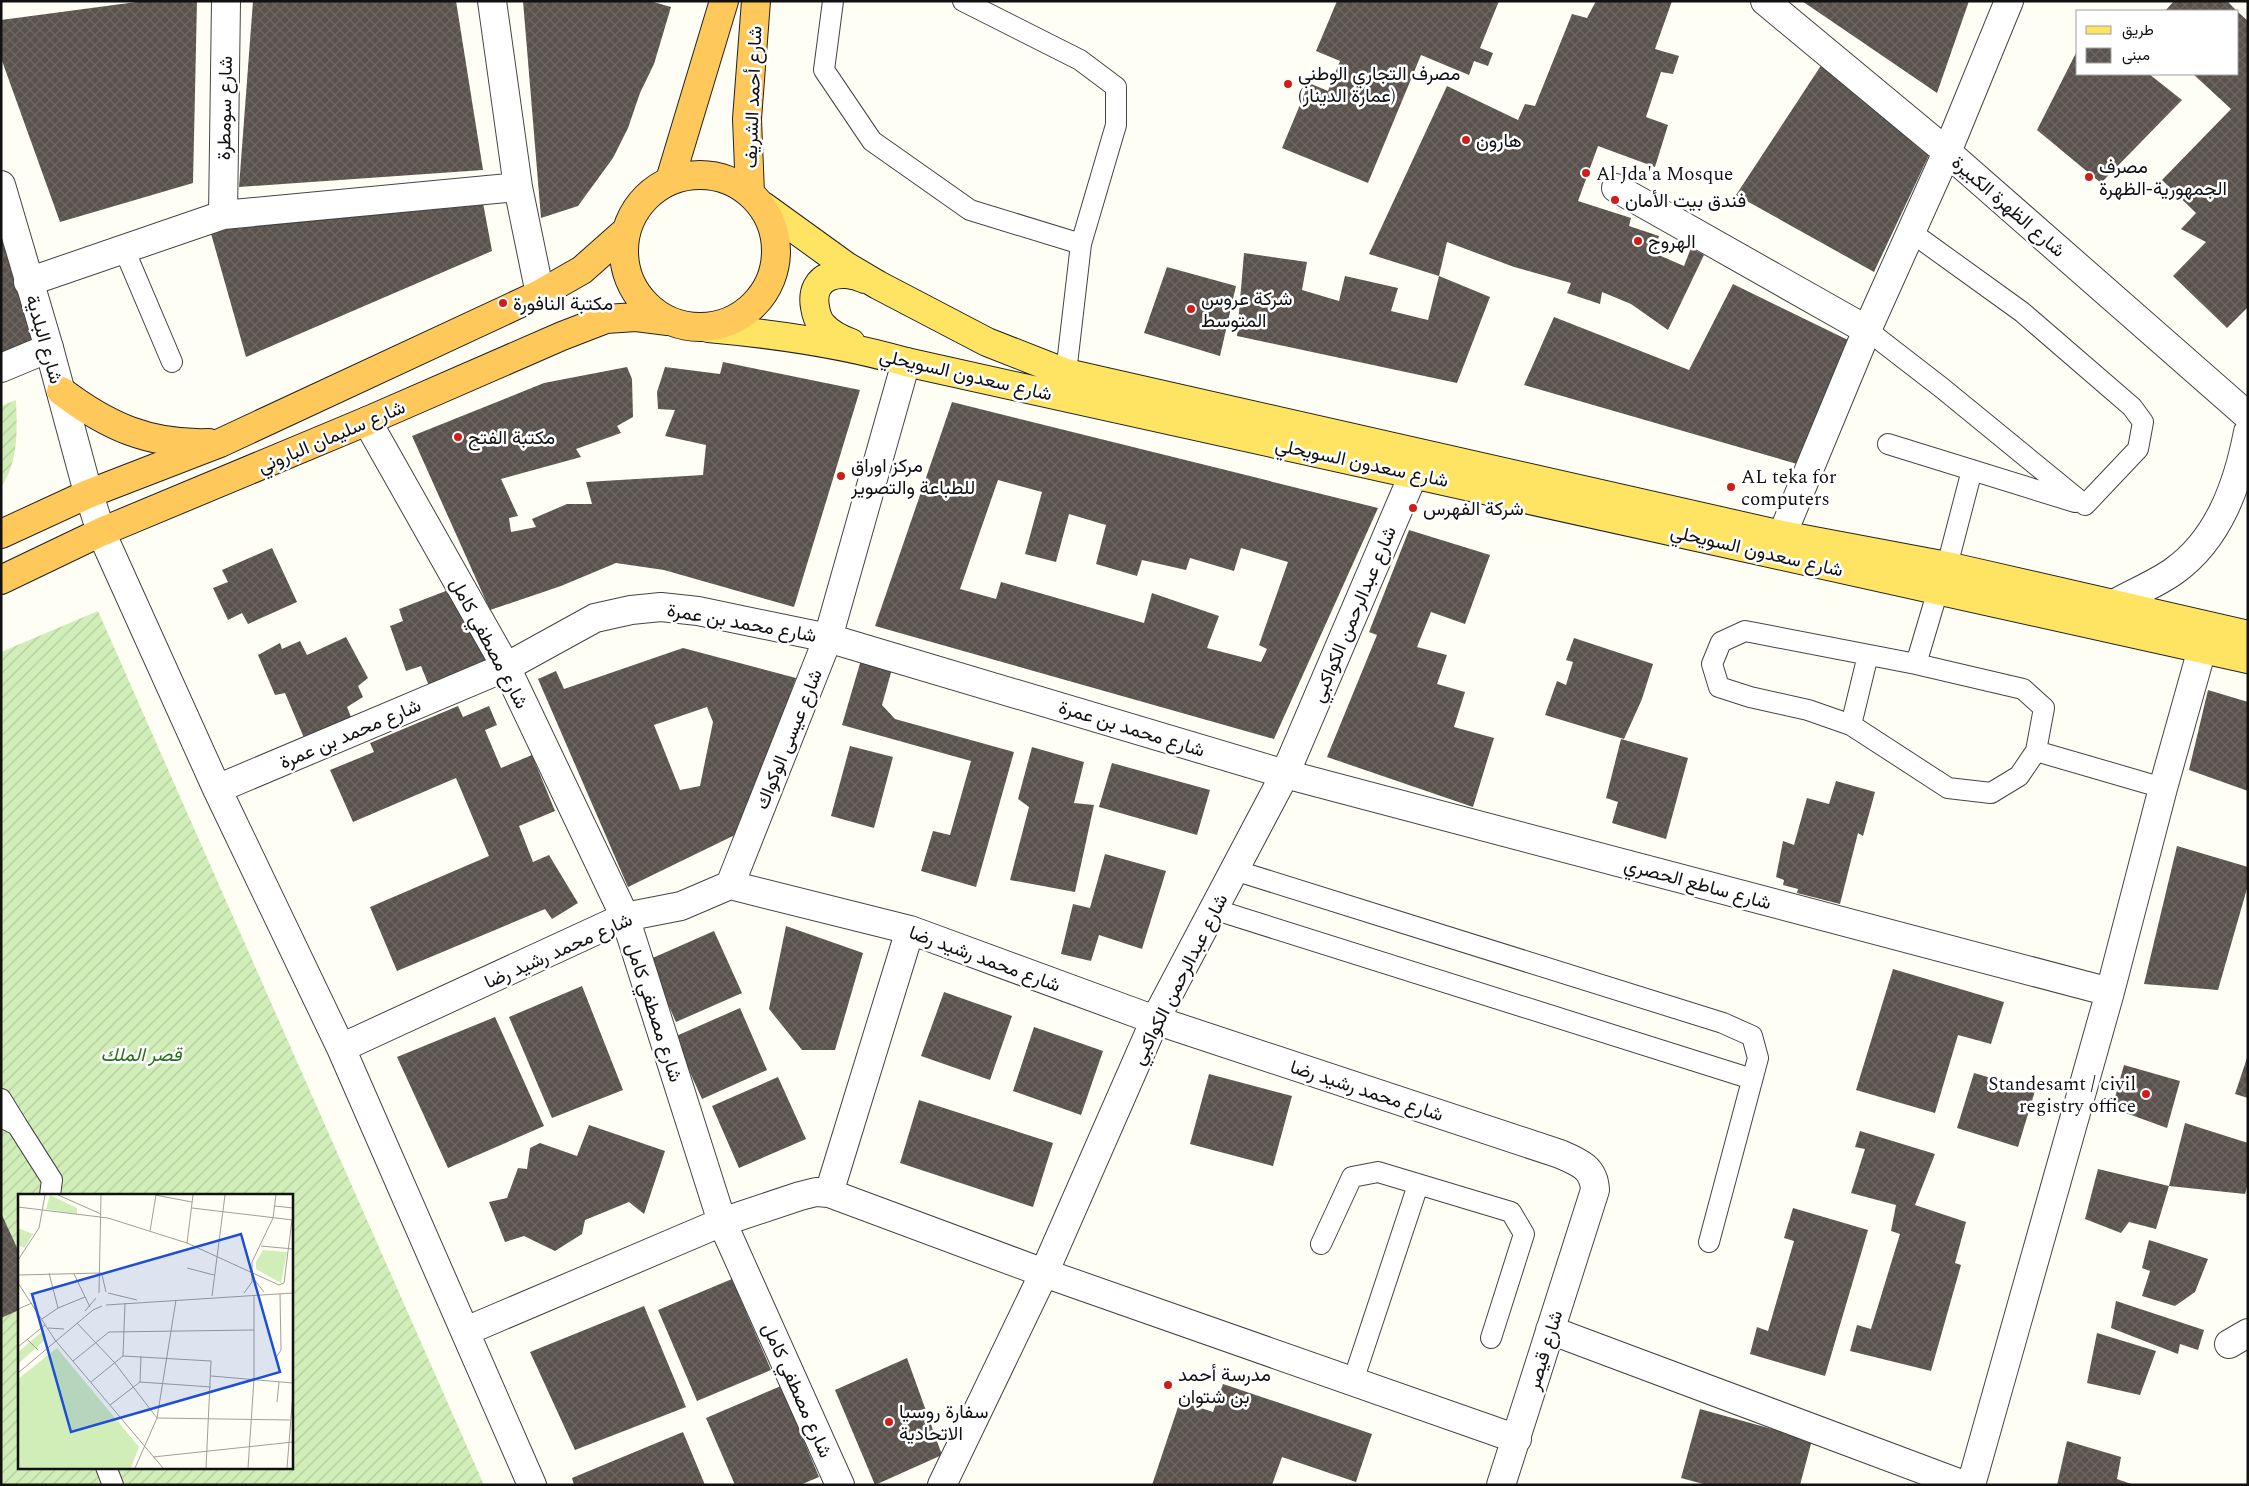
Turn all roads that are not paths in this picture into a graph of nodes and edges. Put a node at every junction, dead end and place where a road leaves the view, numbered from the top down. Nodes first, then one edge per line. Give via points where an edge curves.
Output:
1 (226, 1) edge
2 (492, 1) edge
3 (724, 1) edge
4 (756, 1) edge
5 (833, 1) edge
6 (963, 1) edge
7 (1765, 1) edge
8 (2009, 1) edge
9 (1947, 152) junction
10 (670, 180) junction
11 (1, 185) edge
12 (518, 187) junction
13 (1616, 188) dead end
14 (756, 200) junction
15 (223, 215) junction
16 (626, 231) junction
17 (1911, 232) junction
18 (1081, 244) junction
19 (124, 249) junction
20 (28, 282) junction
21 (878, 285) junction
22 (540, 294) junction
23 (668, 321) junction
24 (708, 328) junction
25 (1867, 330) junction
26 (49, 348) junction
27 (877, 353) junction
28 (172, 362) dead end
29 (906, 362) junction
30 (1, 368) edge
31 (1066, 373) junction
32 (61, 391) junction
33 (2248, 416) edge
34 (366, 422) junction
35 (2248, 432) edge
36 (220, 443) junction
37 (1888, 444) dead end
38 (1972, 470) junction
39 (1414, 473) junction
40 (88, 494) junction
41 (2085, 505) junction
42 (101, 532) junction
43 (1, 534) edge
44 (1782, 535) junction
45 (1942, 578) junction
46 (1, 580) edge
47 (2114, 604) junction
48 (2248, 635) edge
49 (828, 638) junction
50 (2202, 649) junction
51 (1868, 655) junction
52 (2248, 659) edge
53 (1916, 664) junction
54 (506, 667) junction
55 (1852, 724) junction
56 (2036, 751) junction
57 (1285, 774) junction
58 (2163, 788) junction
59 (217, 789) junction
60 (1234, 870) junction
61 (730, 885) junction
62 (1213, 909) junction
63 (625, 917) junction
64 (910, 930) junction
65 (2110, 992) junction
66 (1155, 1020) junction
67 (341, 1048) junction
68 (1752, 1079) junction
69 (1, 1099) edge
70 (9, 1121) edge
71 (1418, 1186) junction
72 (829, 1193) junction
73 (50, 1194) edge
74 (1588, 1214) joint
75 (722, 1222) junction
76 (1709, 1242) dead end
77 (1321, 1244) dead end
78 (1044, 1273) junction
79 (466, 1330) junction
80 (1550, 1330) junction
81 (1491, 1338) dead end
82 (1353, 1381) junction
83 (1516, 1439) junction
84 (106, 1468) edge
85 (113, 1485) edge
86 (532, 1485) edge
87 (840, 1485) edge
88 (942, 1485) edge
89 (1501, 1485) edge
90 (1964, 1485) edge
91 (1971, 1485) edge

1 - 15 street, شارع سومطرة
2 - 12 street
3 - 10 highway, شارع أحمد الشريف
4 - 14 highway, شارع أحمد الشريف via 747,118
5 - 18 lane via 824,70 872,141 970,210
6 - 18 lane via 1080,60 1116,87 1116,125
7 - 9 street, شارع الظهرة الكبيرة
8 - 9 street
9 - 17 street
9 - 33 street, شارع الظهرة الكبيرة
10 - 14 highway via 691,174 712,175 733,181
10 - 16 highway via 650,192 635,210
11 - 20 street, شارع البلدية
12 - 15 street
12 - 22 street
13 - 25 street
14 - 21 main road, شارع سعدون السويحلي via 846,266
14 - 24 highway via 775,230 777,257 771,283 756,305 734,321
15 - 19 street
16 - 22 highway, شارع سليمان الباروني via 582,270
16 - 23 highway via 623,253 632,287 649,308
17 - 25 street
17 - 41 lane via 2022,312 2132,407 2143,422 2138,449
18 - 31 lane
19 - 20 street
19 - 28 lane
20 - 26 street, شارع البلدية
21 - 27 main road via 857,276 833,274 822,280 814,302 820,323 827,330 836,337
21 - 31 main road, شارع سعدون السويحلي via 987,342
22 - 36 highway, شارع سليمان الباروني
23 - 24 highway via 687,327
23 - 34 highway, شارع سليمان الباروني via 606,319
24 - 27 main road, شارع سعدون السويحلي via 802,339
25 - 41 lane
25 - 44 street
26 - 30 street
26 - 32 street, شارع البلدية
27 - 29 main road, شارع سعدون السويحلي
29 - 39 main road, شارع سعدون السويحلي
29 - 49 street, شارع عيسى الوكواك
31 - 44 main road, شارع سعدون السويحلي
32 - 36 highway via 87,411 138,434 174,442
32 - 40 street, شارع البلدية
34 - 42 highway, شارع سليمان الباروني
34 - 54 street, شارع مصطفي كامل
35 - 47 street via 2242,465 2224,513 2200,547 2174,571
36 - 40 highway, شارع سليمان الباروني
37 - 38 lane
38 - 41 lane
38 - 45 lane
39 - 45 main road, شارع سعدون السويحلي
39 - 57 street, شارع عبدالرحمن الكواكبي
40 - 42 street, شارع البلدية
40 - 43 highway, شارع سليمان الباروني
42 - 46 highway, شارع سليمان الباروني
42 - 59 street, شارع البلدية
44 - 45 main road, شارع سعدون السويحلي
45 - 47 main road, شارع سعدون السويحلي
45 - 50 main road, شارع سعدون السويحلي
45 - 53 lane
47 - 48 main road, شارع سعدون السويحلي
49 - 54 street, شارع محمد بن عمرة via 698,611 660,607 595,618
49 - 57 street, شارع محمد بن عمرة
49 - 61 street, شارع عيسى الوكواك
50 - 52 main road, شارع سعدون السويحلي
50 - 58 street
51 - 53 lane
51 - 55 lane
51 - 55 lane via 1745,631 1720,642 1712,664 1719,687
53 - 56 lane via 2024,688 2044,708
54 - 59 street, شارع محمد بن عمرة
54 - 63 street, شارع مصطفي كامل
55 - 56 lane via 1948,788 1991,794 2019,776
56 - 58 lane
57 - 60 street, شارع عبدالرحمن الكواكبي
57 - 65 street, شارع ساطع الحصري
58 - 65 street
59 - 67 street, شارع البلدية
60 - 62 street, شارع عبدالرحمن الكواكبي
60 - 68 lane via 1723,1023 1752,1036 1758,1058
61 - 63 street, شارع محمد رشيد رضا via 681,906
61 - 64 street, شارع محمد رشيد رضا
62 - 66 street, شارع عبدالرحمن الكواكبي
62 - 68 lane
63 - 67 street, شارع محمد رشيد رضا
63 - 75 street, شارع مصطفي كامل
64 - 66 street, شارع محمد رشيد رضا
64 - 72 street
65 - 91 street
66 - 74 street, شارع محمد رشيد رضا via 1560,1154 1587,1169 1594,1178 1595,1190
66 - 78 street, شارع عبدالرحمن الكواكبي
67 - 79 street, شارع البلدية
68 - 76 lane
69 - 70 lane
70 - 73 lane via 52,1180
71 - 77 lane via 1378,1172 1352,1176
71 - 81 lane via 1511,1212 1524,1234
71 - 82 lane
72 - 75 street via 800,1196
72 - 78 street
74 - 80 street, شارع قيصر
75 - 79 street
75 - 87 street, شارع مصطفي كامل
78 - 82 street
78 - 88 street, شارع عبدالرحمن الكواكبي
79 - 86 street, شارع البلدية
80 - 83 street, شارع قيصر
80 - 90 street
82 - 83 street
83 - 89 street, شارع قيصر
84 - 85 lane

